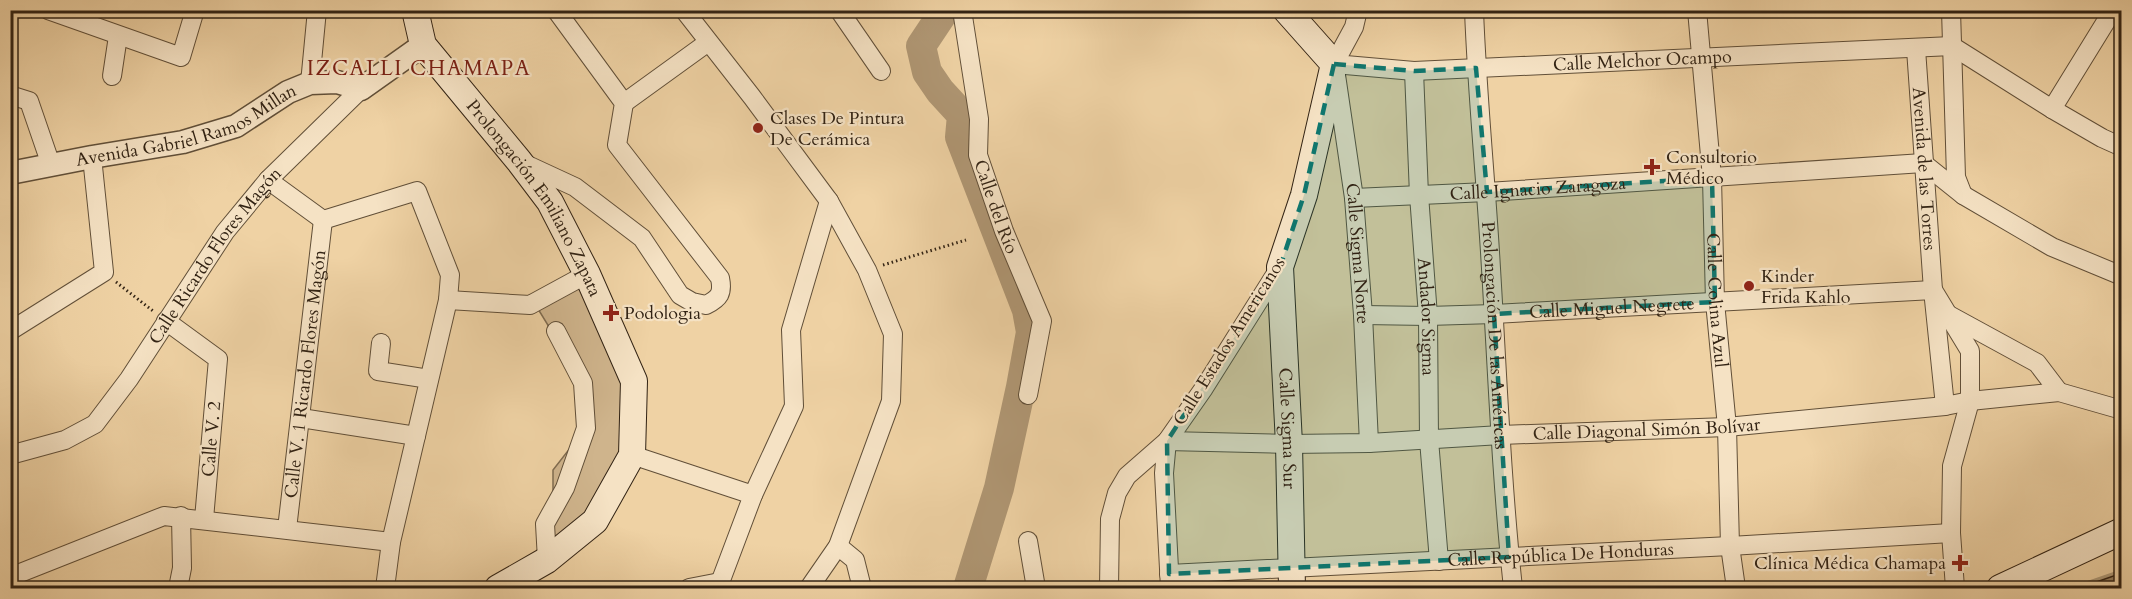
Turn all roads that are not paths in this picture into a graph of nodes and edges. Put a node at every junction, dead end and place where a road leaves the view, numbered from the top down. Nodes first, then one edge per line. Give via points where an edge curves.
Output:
1 (48, 10) edge
2 (195, 10) edge
3 (317, 10) edge
4 (415, 10) edge
5 (556, 10) edge
6 (684, 10) edge
7 (839, 10) edge
8 (962, 10) edge
9 (1286, 10) edge
10 (1358, 10) edge
11 (1474, 10) edge
12 (1697, 10) edge
13 (1951, 10) edge
14 (2112, 10) edge
15 (118, 36) junction
16 (707, 43) junction
17 (423, 45) junction
18 (1952, 46) junction
19 (1916, 49) junction
20 (1702, 58) junction
21 (1334, 64) junction
22 (1476, 68) junction
23 (881, 71) dead end
24 (1414, 71) junction
25 (112, 76) dead end
26 (310, 83) junction
27 (361, 89) junction
28 (10, 95) edge
29 (624, 103) junction
30 (2052, 109) junction
31 (2121, 147) edge
32 (92, 157) junction
33 (519, 161) junction
34 (1923, 163) junction
35 (51, 165) junction
36 (10, 173) edge
37 (1712, 178) junction
38 (268, 180) junction
39 (1487, 192) junction
40 (1419, 195) junction
41 (1964, 195) junction
42 (1354, 198) junction
43 (829, 201) junction
44 (323, 220) junction
45 (1280, 267) junction
46 (586, 274) junction
47 (2121, 276) edge
48 (1932, 290) junction
49 (448, 300) junction
50 (1715, 302) junction
51 (1945, 313) junction
52 (1494, 314) junction
53 (1363, 315) junction
54 (1428, 316) junction
55 (166, 321) junction
56 (10, 331) edge
57 (556, 331) dead end
58 (381, 343) dead end
59 (429, 379) junction
60 (2059, 392) junction
61 (1028, 395) dead end
62 (1970, 401) junction
63 (1945, 406) junction
64 (2121, 410) edge
65 (301, 418) junction
66 (1727, 427) junction
67 (1501, 435) junction
68 (416, 436) junction
69 (1429, 440) junction
70 (1167, 441) junction
71 (1369, 443) junction
72 (1289, 444) junction
73 (13, 453) edge
74 (632, 455) junction
75 (753, 495) junction
76 (181, 516) junction
77 (204, 519) junction
78 (287, 529) junction
79 (2121, 531) edge
80 (1951, 533) junction
81 (1028, 541) dead end
82 (391, 542) junction
83 (838, 546) junction
84 (1730, 546) junction
85 (1509, 557) junction
86 (547, 560) junction
87 (1439, 561) junction
88 (15, 576) edge
89 (1292, 578) edge
90 (1170, 581) edge
91 (719, 585) edge
92 (2005, 587) edge
93 (178, 588) edge
94 (385, 588) edge
95 (498, 588) edge
96 (689, 588) edge
97 (809, 588) edge
98 (862, 588) edge
99 (1036, 588) edge
100 (1109, 588) edge
101 (1513, 588) edge
102 (1736, 588) edge
103 (1955, 588) edge

1 - 15 street
2 - 15 street via 181,57
3 - 26 street
4 - 17 main road, Prolongación Emiliano Zapata
5 - 29 street
6 - 16 street
7 - 23 street
8 - 61 street, Calle del Río via 979,119 978,155 1004,231 1042,321
9 - 21 main road
10 - 21 street, Calle Estados Americanos via 1354,27
11 - 22 street, Prolongación De las Américas
12 - 20 street, Calle Colina Azul
13 - 18 street, Avenida de las Torres
14 - 30 street
15 - 25 street
16 - 29 street
16 - 43 street
17 - 27 street, Calle Ricardo Flores Magón
17 - 33 main road, Prolongación Emiliano Zapata
18 - 19 street, Calle Melchor Ocampo
18 - 30 street
18 - 41 street, Avenida de las Torres via 1956,177
19 - 20 street, Calle Melchor Ocampo
19 - 34 street, Avenida de las Torres
20 - 22 street, Calle Melchor Ocampo
20 - 37 street, Calle Colina Azul
21 - 24 street, Calle Melchor Ocampo
21 - 42 street, Calle Sigma Norte
21 - 45 main road, Calle Estados Americanos via 1304,195
22 - 24 street, Calle Melchor Ocampo
22 - 39 street, Prolongación De las Américas
24 - 40 street, Andador Sigma
26 - 27 street, Avenida Gabriel Ramos Millan via 337,82
26 - 32 street, Avenida Gabriel Ramos Millan via 288,92 236,126 183,142
27 - 38 street, Calle Ricardo Flores Magón
28 - 35 street via 28,101
29 - 33 street via 617,145 720,278 722,290 718,299 706,305 680,295 642,238 575,187
30 - 31 street
32 - 35 street, Avenida Gabriel Ramos Millan
32 - 56 street via 104,272
33 - 46 main road, Prolongación Emiliano Zapata via 550,202
34 - 37 street, Calle Ignacio Zaragoza
34 - 41 street
34 - 48 street, Avenida de las Torres
35 - 36 street, Avenida Gabriel Ramos Millan
37 - 39 street, Calle Ignacio Zaragoza
37 - 50 street, Calle Colina Azul
38 - 44 street
38 - 55 street, Calle Ricardo Flores Magón via 225,232
39 - 40 street, Calle Ignacio Zaragoza
39 - 52 street, Prolongación De las Américas
40 - 42 street, Calle Ignacio Zaragoza
40 - 54 street, Andador Sigma
41 - 47 street via 2052,247
42 - 53 street, Calle Sigma Norte
43 - 75 street via 791,330 794,405
43 - 83 street via 867,270 893,334 891,400
44 - 49 street via 417,191 450,275
44 - 65 street, Calle V. 1 Ricardo Flores Magón
45 - 70 street, Calle Estados Americanos
45 - 72 main road, Calle Sigma Sur
46 - 49 street via 530,305
46 - 74 main road, Prolongación Emiliano Zapata via 634,381
48 - 50 street, Calle Miguel Negrete
48 - 51 street, Avenida de las Torres
48 - 63 street, Avenida de las Torres
49 - 59 street
50 - 52 street, Calle Miguel Negrete
50 - 66 street, Calle Colina Azul
51 - 60 street via 2037,363
51 - 62 street, Avenida de las Torres via 1970,351
52 - 54 street, Calle Miguel Negrete
52 - 67 street, Prolongación De las Américas
53 - 54 street, Calle Miguel Negrete
53 - 71 street, Calle Sigma Norte
54 - 69 street, Andador Sigma
55 - 73 street, Calle Ricardo Flores Magón via 94,424 65,440
55 - 77 street, Calle V. 2 via 218,359
57 - 86 street via 583,383 586,428 565,488 545,524
58 - 59 street via 378,371
59 - 68 street
60 - 62 street, Calle Diagonal Simón Bolívar
60 - 64 street, Calle Diagonal Simón Bolívar
62 - 63 street, Calle Diagonal Simón Bolívar
62 - 80 street, Avenida de las Torres via 1952,466
63 - 66 street, Calle Diagonal Simón Bolívar
65 - 68 street
65 - 78 street, Calle V. 1 Ricardo Flores Magón
66 - 67 street, Calle Diagonal Simón Bolívar
66 - 84 street, Calle Colina Azul
67 - 69 street, Calle Diagonal Simón Bolívar
67 - 85 street, Prolongación De las Américas
68 - 82 street
69 - 71 street, Calle Diagonal Simón Bolívar
69 - 87 street, Andador Sigma
70 - 72 street, Calle Diagonal Simón Bolívar
70 - 90 street via 1164,473
70 - 100 street, Calle Estados Americanos via 1126,476 1117,493 1110,519
71 - 72 street, Calle Diagonal Simón Bolívar
72 - 89 main road, Calle Sigma Sur
74 - 75 street
74 - 86 main road, Prolongación Emiliano Zapata via 595,520
75 - 91 street
76 - 77 street
76 - 88 street via 164,516
76 - 93 street via 182,568
77 - 78 street
78 - 82 street
79 - 92 main road
80 - 84 street, Calle República De Honduras
80 - 103 street, Avenida de las Torres
81 - 99 street
82 - 94 street
83 - 97 street
83 - 98 street via 855,560
84 - 85 street, Calle República De Honduras
84 - 102 street, Calle Colina Azul
85 - 87 street, Calle República De Honduras
85 - 101 street, Prolongación De las Américas
86 - 95 main road, Prolongación Emiliano Zapata
87 - 89 street, Calle República De Honduras
89 - 90 street, Calle República De Honduras
91 - 96 street

